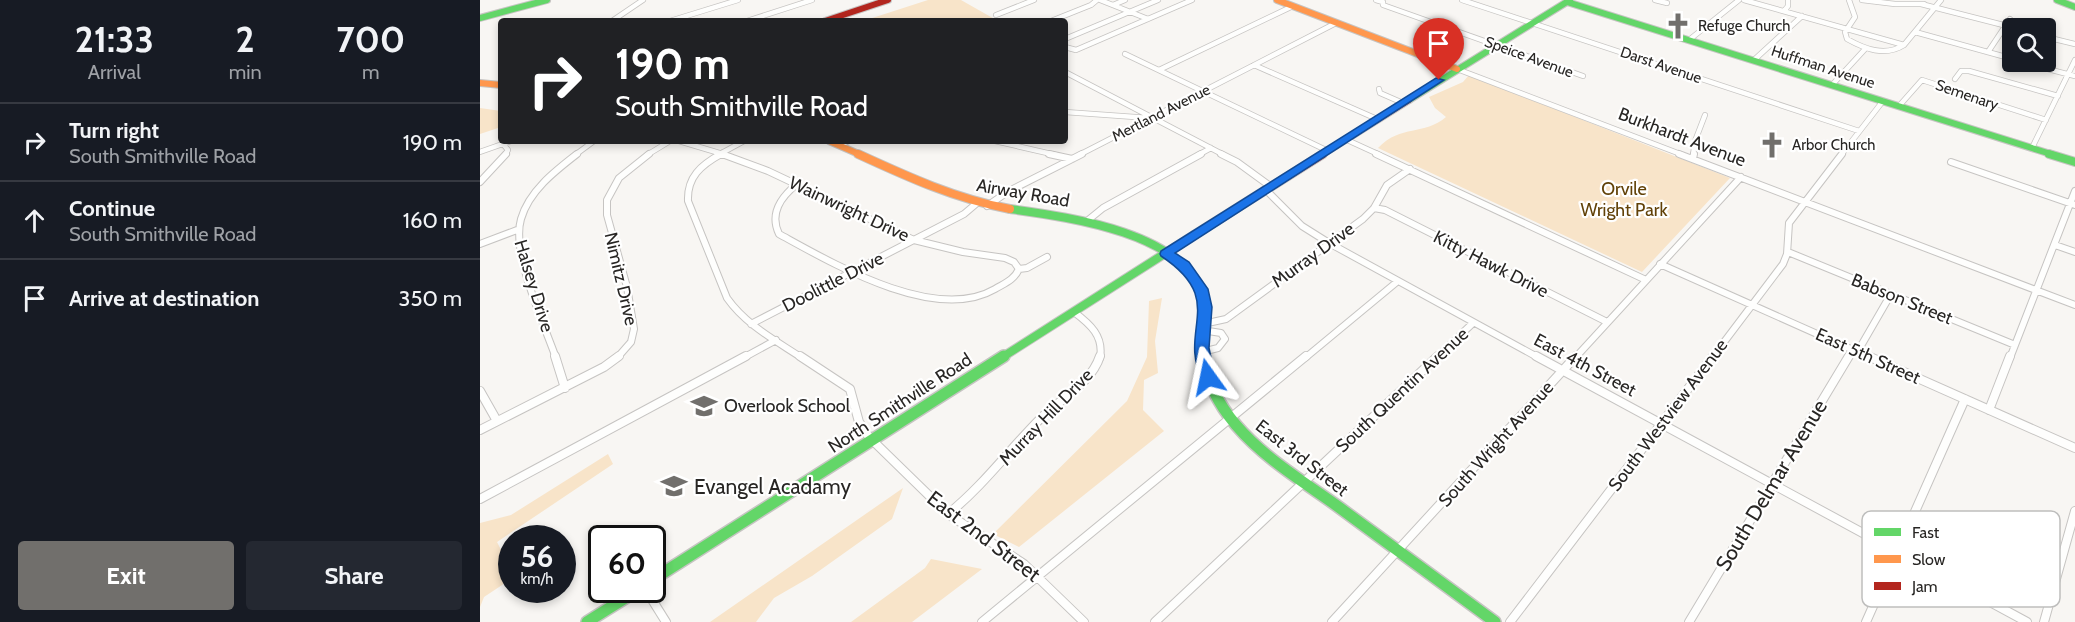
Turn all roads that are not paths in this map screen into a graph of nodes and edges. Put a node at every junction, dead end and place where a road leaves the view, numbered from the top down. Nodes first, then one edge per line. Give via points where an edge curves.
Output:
1 (537, 0) edge
2 (547, 0) edge
3 (643, 0) edge
4 (738, 0) edge
5 (812, 0) edge
6 (888, 0) edge
7 (1034, 0) edge
8 (1099, 0) edge
9 (1125, 0) edge
10 (1158, 0) edge
11 (1192, 0) edge
12 (1277, 0) edge
13 (1376, 0) edge
14 (1462, 0) edge
15 (1566, 0) edge
16 (1655, 0) edge
17 (1739, 0) edge
18 (1744, 0) edge
19 (1788, 0) edge
20 (1849, 0) edge
21 (1862, 0) edge
22 (1941, 0) edge
23 (2057, 0) edge
24 (1385, 1) edge
25 (1667, 3) dead end
26 (1921, 4) junction
27 (1113, 5) junction
28 (1293, 6) junction
29 (2075, 7) edge
30 (1935, 8) junction
31 (1784, 11) junction
32 (1131, 12) junction
33 (996, 15) dead end
34 (1802, 16) junction
35 (480, 17) edge
36 (616, 18) edge
37 (680, 18) edge
38 (756, 18) edge
39 (834, 18) edge
40 (1058, 18) edge
41 (1148, 19) junction
42 (1336, 23) junction
43 (1531, 23) junction
44 (2002, 25) edge
45 (1848, 29) junction
46 (2002, 31) edge
47 (1915, 32) junction
48 (1068, 38) edge
49 (2056, 39) edge
50 (1689, 40) junction
51 (2075, 44) edge
52 (1496, 45) junction
53 (1904, 45) junction
54 (1068, 48) edge
55 (1866, 48) junction
56 (1988, 52) junction
57 (1125, 54) dead end
58 (2002, 56) edge
59 (1754, 60) junction
60 (2075, 60) edge
61 (1254, 65) junction
62 (1458, 69) junction
63 (1159, 70) junction
64 (2056, 71) edge
65 (1068, 74) edge
66 (2072, 75) edge
67 (1583, 76) dead end
68 (1955, 79) dead end
69 (480, 83) edge
70 (498, 85) edge
71 (1832, 85) junction
72 (1379, 89) dead end
73 (1203, 91) junction
74 (2058, 96) junction
75 (1884, 101) junction
76 (1403, 103) junction
77 (1899, 106) junction
78 (1068, 112) edge
79 (1705, 115) dead end
80 (1152, 118) junction
81 (1377, 119) junction
82 (2046, 120) junction
83 (1859, 131) junction
84 (1345, 139) junction
85 (503, 144) joint
86 (590, 144) edge
87 (666, 144) edge
88 (689, 144) edge
89 (739, 144) edge
90 (846, 144) edge
91 (1008, 144) edge
92 (1211, 148) junction
93 (2032, 148) junction
94 (1326, 150) junction
95 (480, 152) edge
96 (723, 154) junction
97 (1072, 159) junction
98 (1693, 159) junction
99 (1951, 162) dead end
100 (2075, 162) edge
101 (1410, 169) junction
102 (1741, 177) junction
103 (480, 182) edge
104 (797, 184) junction
105 (1267, 187) junction
106 (2075, 191) edge
107 (1805, 202) junction
108 (982, 204) junction
109 (2073, 204) edge
110 (1374, 208) junction
111 (1087, 221) junction
112 (518, 230) junction
113 (1114, 230) joint
114 (914, 240) junction
115 (1329, 243) junction
116 (480, 244) edge
117 (2055, 244) junction
118 (1788, 252) junction
119 (2075, 252) edge
120 (1166, 254) junction
121 (1047, 257) dead end
122 (1660, 264) junction
123 (1019, 269) junction
124 (850, 273) junction
125 (1646, 280) junction
126 (1398, 281) junction
127 (2037, 291) junction
128 (1891, 294) junction
129 (1751, 305) junction
130 (2075, 305) edge
131 (1074, 312) junction
132 (1607, 322) junction
133 (1473, 323) junction
134 (751, 324) junction
135 (1203, 327) junction
136 (776, 340) junction
137 (2015, 345) junction
138 (1855, 350) junction
139 (1202, 352) junction
140 (1562, 372) junction
141 (566, 388) junction
142 (480, 391) edge
143 (1965, 399) junction
144 (1989, 410) junction
145 (1230, 419) junction
146 (497, 421) junction
147 (1663, 424) junction
148 (480, 430) edge
149 (873, 440) junction
150 (2075, 448) edge
151 (1304, 482) junction
152 (1773, 484) junction
153 (480, 499) edge
154 (1915, 511) edge
155 (2075, 511) edge
156 (948, 514) junction
157 (1862, 532) edge
158 (1398, 551) junction
159 (2060, 565) edge
160 (666, 571) edge
161 (1038, 576) junction
162 (617, 603) edge
163 (654, 603) edge
164 (1873, 607) edge
165 (2000, 607) edge
166 (2048, 607) edge
167 (587, 622) edge
168 (666, 622) edge
169 (982, 622) edge
170 (1084, 622) edge
171 (1155, 622) edge
172 (1332, 622) edge
173 (1495, 622) edge
174 (1510, 622) edge
175 (1689, 622) edge
176 (1866, 622) edge
177 (2027, 622) edge
178 (2044, 622) edge

1 - 35 main road
2 - 35 main road
3 - 36 street
4 - 37 street
5 - 38 street
6 - 39 main road
7 - 33 street
8 - 27 street
8 - 40 street
9 - 27 street
10 - 32 street
11 - 41 street
12 - 28 main road, Burkhardt Avenue
13 - 24 street, Speice Avenue
14 - 43 street, Darst Avenue
15 - 43 main road, North Smithville Road
15 - 50 main road, Huffman Avenue
16 - 25 street
17 - 50 street
18 - 31 street
19 - 31 street
20 - 45 street via 1855,17
21 - 26 street
22 - 26 street
22 - 30 street
23 - 29 main road
24 - 52 street, Speice Avenue via 1383,5
26 - 30 street
27 - 32 street
28 - 42 main road, Burkhardt Avenue
28 - 63 street
30 - 44 street
30 - 47 street
31 - 34 street
32 - 41 street
32 - 48 street
34 - 45 street
34 - 59 street
41 - 54 street via 1073,50
42 - 61 street, Mertland Avenue
42 - 62 main road, Burkhardt Avenue
43 - 52 main road, North Smithville Road
43 - 83 street, Darst Avenue
45 - 53 street
45 - 55 street via 1848,39
46 - 56 street
47 - 53 street
47 - 56 street
49 - 51 street
50 - 59 main road, Huffman Avenue
52 - 62 main road, North Smithville Road
52 - 67 street, Speice Avenue
53 - 55 street via 1890,51
55 - 71 street
56 - 58 street
57 - 63 street
59 - 71 main road, Huffman Avenue
60 - 66 street
61 - 73 street, Mertland Avenue
61 - 81 street
62 - 76 main road, North Smithville Road
62 - 98 street, Burkhardt Avenue
63 - 73 street
64 - 66 street
65 - 80 street, East 4th Street
66 - 74 street
68 - 74 street via 1960,71 1972,71
69 - 70 main road
71 - 75 main road, Huffman Avenue
72 - 76 street
73 - 80 street, Mertland Avenue
73 - 94 street
74 - 82 street
75 - 77 main road, Huffman Avenue
75 - 83 street
76 - 81 main road, North Smithville Road
77 - 82 street, Semenary via 1922,81
77 - 93 main road, Huffman Avenue
78 - 80 street
79 - 98 street
80 - 92 street, East 4th Street
80 - 97 street, Mertland Avenue
81 - 84 main road, North Smithville Road
82 - 93 street
83 - 107 street
84 - 94 main road, North Smithville Road
84 - 101 street
85 - 95 street
85 - 103 street via 508,150 506,157
86 - 112 street, Halsey Drive via 544,182 528,203
87 - 141 street, Nimitz Drive via 622,175 606,201 634,316 634,336 612,362
88 - 96 street, Wainwright Drive
89 - 96 street
90 - 108 main road, Airway Road via 951,194
91 - 97 street
92 - 105 street, East 4th Street via 1245,167
92 - 111 street via 1103,208
93 - 100 main road, Huffman Avenue
94 - 105 main road, North Smithville Road
96 - 104 street, Wainwright Drive
96 - 134 street via 694,175 687,196 727,298
97 - 108 street, Mertland Avenue
98 - 102 street, Burkhardt Avenue
99 - 109 street
101 - 110 street, Murray Drive via 1387,185
101 - 125 street
102 - 107 street, Burkhardt Avenue
102 - 122 street, South Wright Avenue
104 - 114 street, Wainwright Drive
104 - 124 street via 776,207 776,230
105 - 115 street, East 4th Street via 1302,226
105 - 120 main road, North Smithville Road
106 - 109 street
107 - 118 street, South Westview Avenue via 1786,230
107 - 127 street, Burkhardt Avenue
108 - 111 main road, Airway Road
108 - 114 street, Doolittle Drive
109 - 117 street
110 - 115 street, Murray Drive
110 - 132 street, Kitty Hawk Drive via 1385,210
111 - 113 main road, Airway Road
112 - 116 street
112 - 141 street, Halsey Drive via 534,295
113 - 120 main road, East 3rd Street
114 - 123 street, Wainwright Drive via 1005,258
114 - 124 street, Doolittle Drive
115 - 126 street, East 4th Street
115 - 135 street, Murray Drive via 1226,319
117 - 119 street
117 - 127 street
118 - 128 street, Babson Street
118 - 129 street, South Westview Avenue
120 - 131 main road, North Smithville Road
120 - 135 main road, East 3rd Street via 1184,265 1197,281 1204,296
121 - 123 street
122 - 125 street, South Wright Avenue
122 - 129 street, East 5th Street
123 - 124 street via 1015,277 989,293 956,301 908,292
124 - 134 street, Doolittle Drive
125 - 132 street, South Wright Avenue
126 - 133 street, East 4th Street
126 - 145 street
127 - 130 street, Burkhardt Avenue
127 - 137 street
128 - 137 street, Babson Street
128 - 138 street, South Delmar Avenue
129 - 138 street, East 5th Street
129 - 147 street, South Westview Avenue
131 - 149 main road, North Smithville Road
131 - 156 street, Murray Hill Drive via 1100,340 1096,367 1042,417 978,490
132 - 140 street, South Wright Avenue
133 - 140 street, East 4th Street
133 - 151 street, South Quentin Avenue
134 - 136 street
135 - 139 main road, East 3rd Street
135 - 139 street via 1221,333 1225,339 1218,348
136 - 149 street, East 2nd Street via 850,389 859,422
136 - 153 street
137 - 144 street
138 - 143 street, East 5th Street
138 - 152 street, South Delmar Avenue
139 - 145 main road, East 3rd Street via 1214,392
140 - 147 street, East 4th Street
140 - 158 street, South Wright Avenue
141 - 146 street, Nimitz Drive
142 - 146 street
143 - 144 street, East 5th Street
143 - 154 street
144 - 150 street, East 5th Street
145 - 151 main road, East 3rd Street via 1253,444
145 - 161 street
146 - 148 street, Nimitz Drive
147 - 152 street, East 4th Street
147 - 174 street, South Westview Avenue
149 - 156 street, East 2nd Street
149 - 160 main road, North Smithville Road
151 - 158 main road, East 3rd Street
151 - 171 street, South Quentin Avenue
152 - 157 street, East 4th Street
152 - 175 street, South Delmar Avenue
155 - 159 street
156 - 161 street, East 2nd Street
158 - 172 street, South Wright Avenue
158 - 173 main road, East 3rd Street
161 - 169 street
161 - 170 street, East 2nd Street
162 - 167 main road
163 - 168 street
164 - 176 street
165 - 177 street, East 4th Street
166 - 178 street

